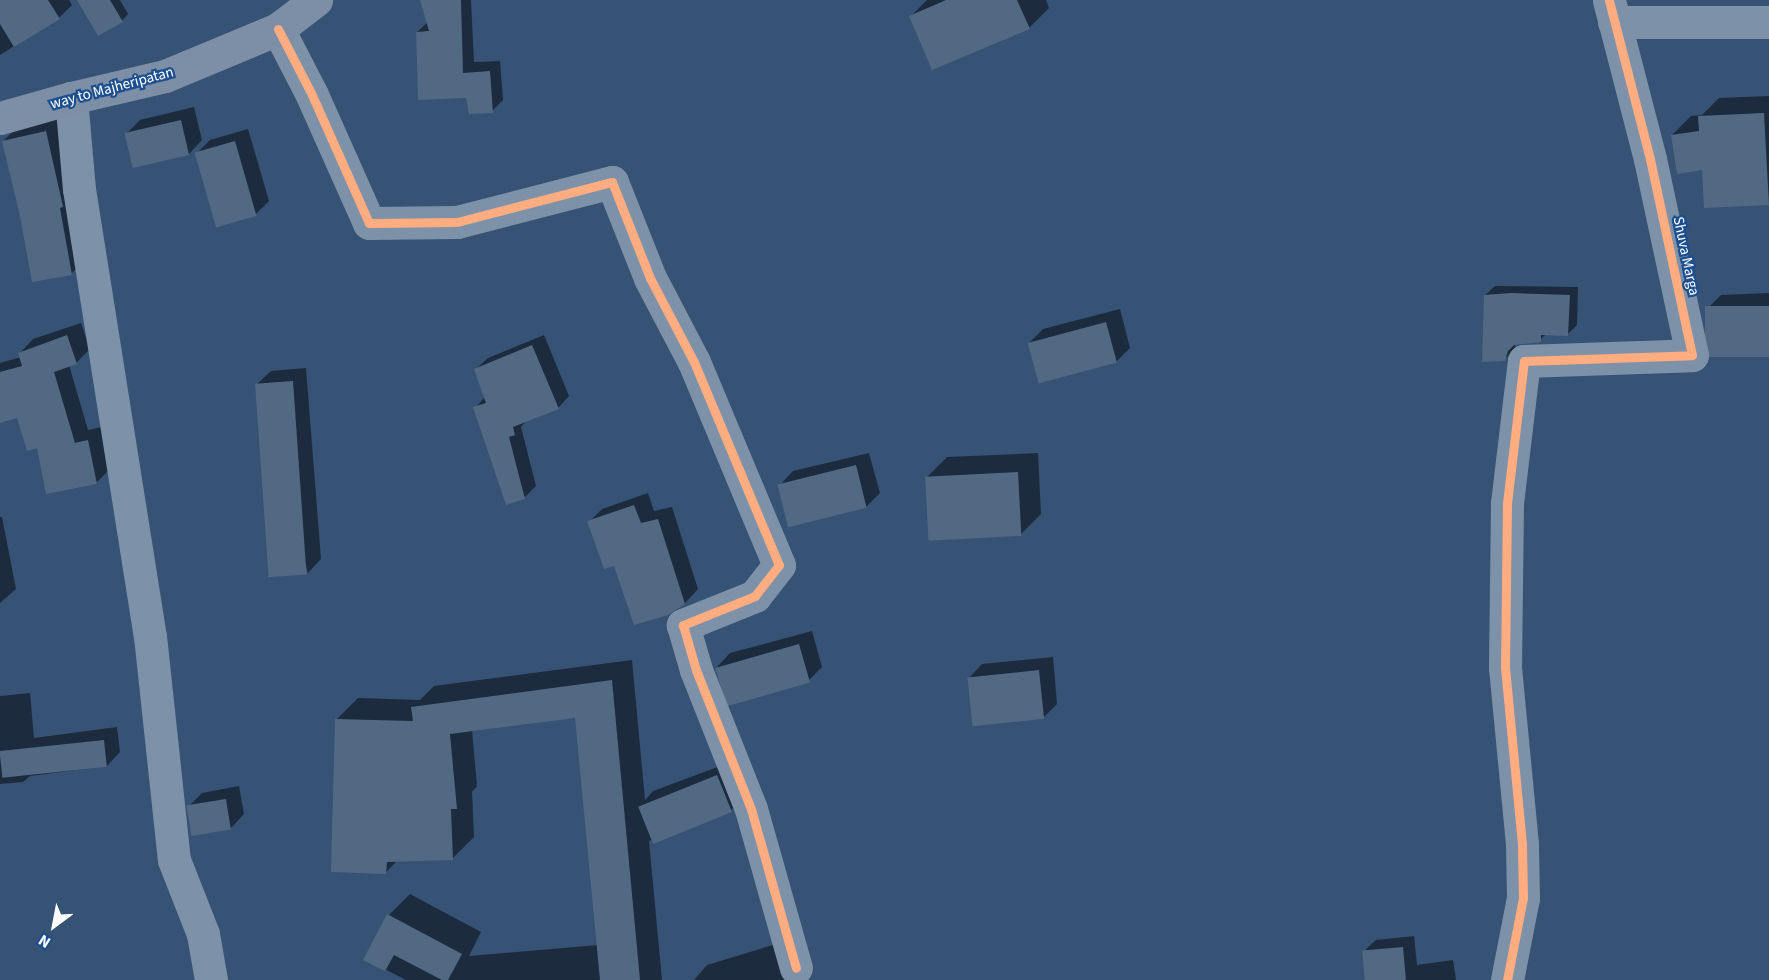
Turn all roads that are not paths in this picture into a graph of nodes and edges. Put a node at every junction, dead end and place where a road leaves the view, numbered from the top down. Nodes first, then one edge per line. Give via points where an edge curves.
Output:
1 (316, 0) edge
2 (1611, 11) edge
3 (1769, 22) edge
4 (278, 29) junction
5 (71, 98) junction
6 (0, 118) edge
7 (796, 968) dead end
8 (211, 980) edge
9 (1507, 980) edge

1 - 4 main road, way to Majheripatan
2 - 3 street
2 - 9 street, Shuva Marga via 1650,159 1692,355 1524,361 1507,503 1505,667 1522,844 1523,897
4 - 5 main road, way to Majheripatan via 165,76
4 - 7 street via 369,223 458,222 612,182 650,278 694,362 779,565 755,596 682,625 751,809
5 - 6 main road, way to Majheripatan
5 - 8 street via 79,189 150,636 174,860 203,934

